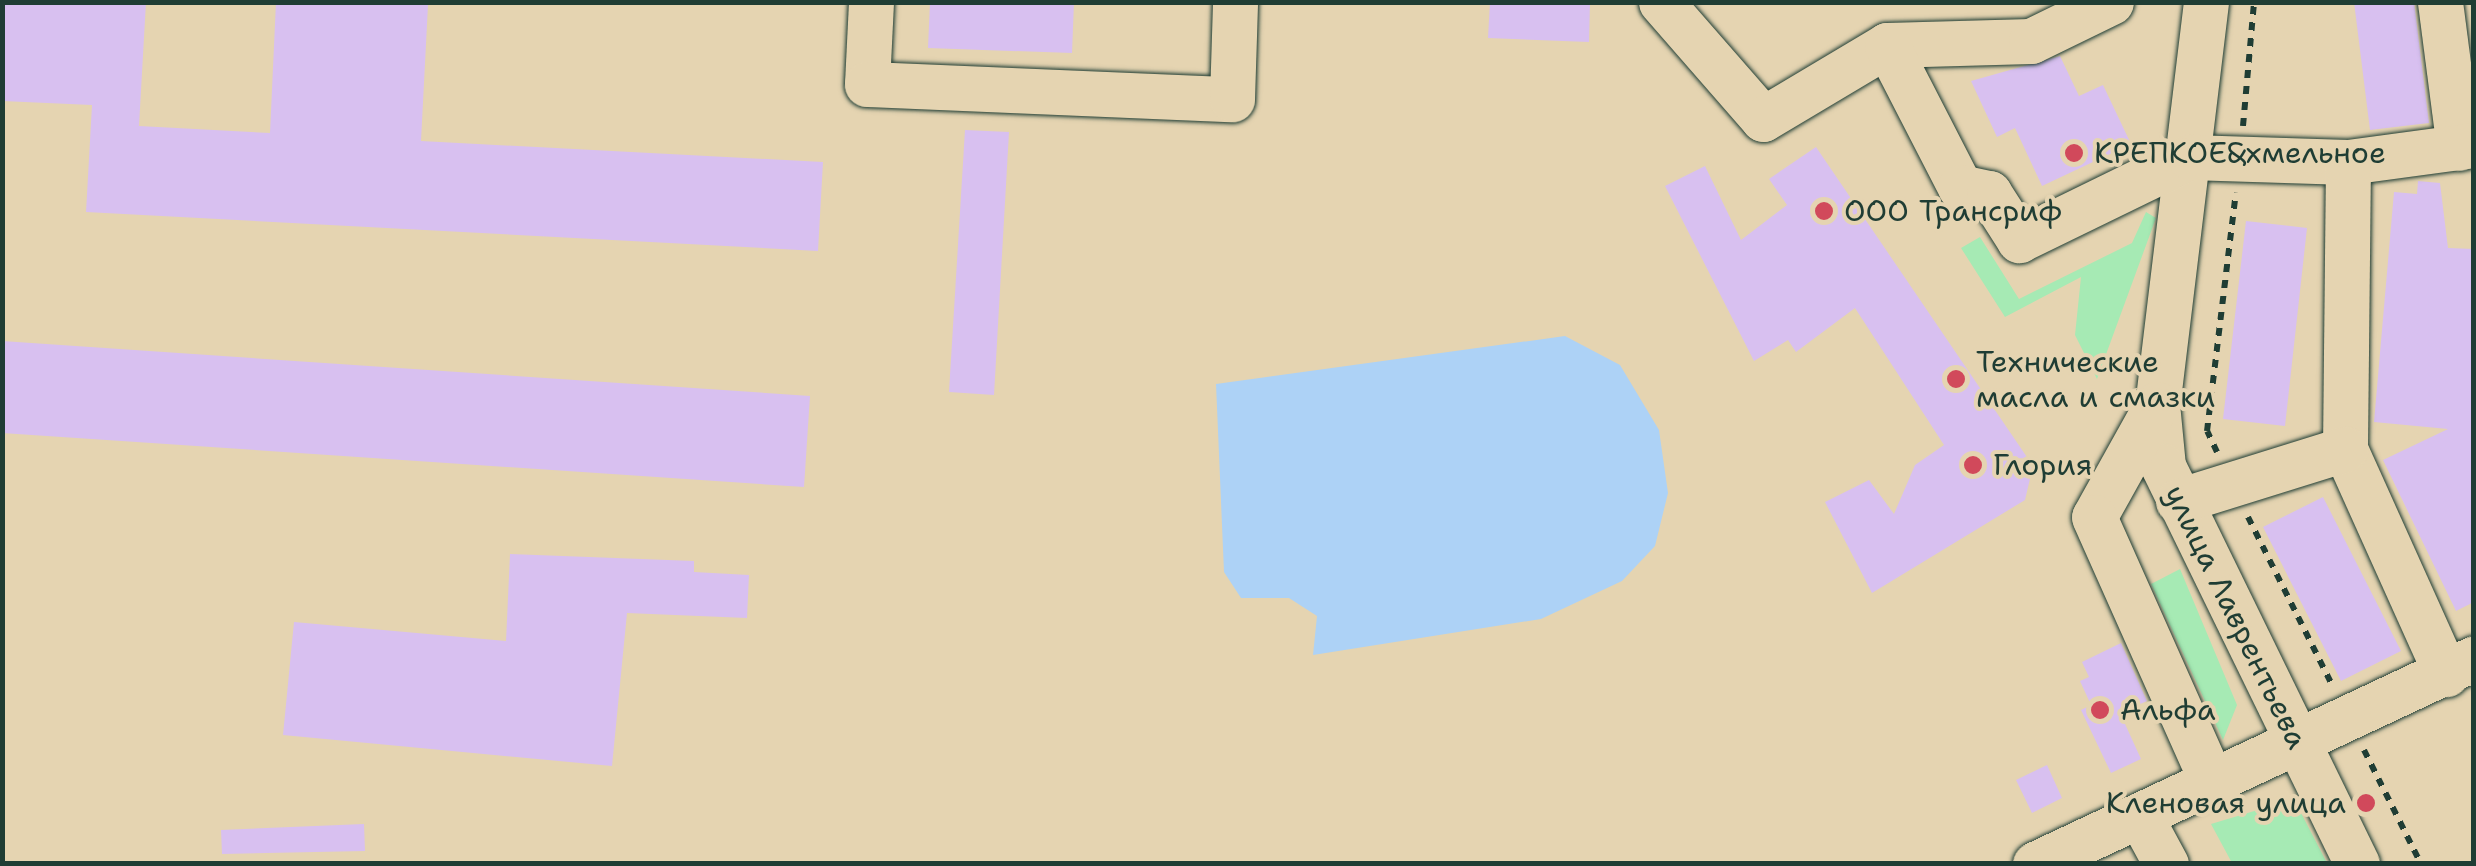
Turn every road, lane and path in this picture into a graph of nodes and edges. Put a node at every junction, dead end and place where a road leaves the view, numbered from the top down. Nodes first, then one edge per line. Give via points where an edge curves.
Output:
1 (871, 2) edge
2 (1235, 2) edge
3 (1661, 2) edge
4 (2111, 2) edge
5 (2206, 2) edge
6 (2440, 2) edge
7 (1887, 44) junction
8 (2466, 146) edge
9 (2189, 157) junction
10 (2348, 162) junction
11 (2156, 404) junction
12 (2345, 449) junction
13 (2178, 501) junction
14 (2460, 666) edge
15 (2296, 743) junction
16 (2212, 782) junction
17 (2140, 816) junction
18 (2035, 864) edge
19 (2166, 864) edge
20 (2357, 864) edge

1 - 2 street via 867,84 1232,99
3 - 7 street via 1762,118
4 - 7 street via 2031,41
5 - 9 street, улица Лаврентьева
6 - 8 street
7 - 9 street via 1960,187 1989,193 2019,240
8 - 10 street
9 - 10 street
9 - 11 street, улица Лаврентьева
10 - 12 street
11 - 13 street, улица Лаврентьева via 2163,466
11 - 16 street via 2094,516
12 - 13 street
12 - 14 street
13 - 15 street, улица Лаврентьева
14 - 15 street
15 - 16 street
15 - 20 street, улица Лаврентьева
16 - 17 street
17 - 18 street
17 - 19 street

